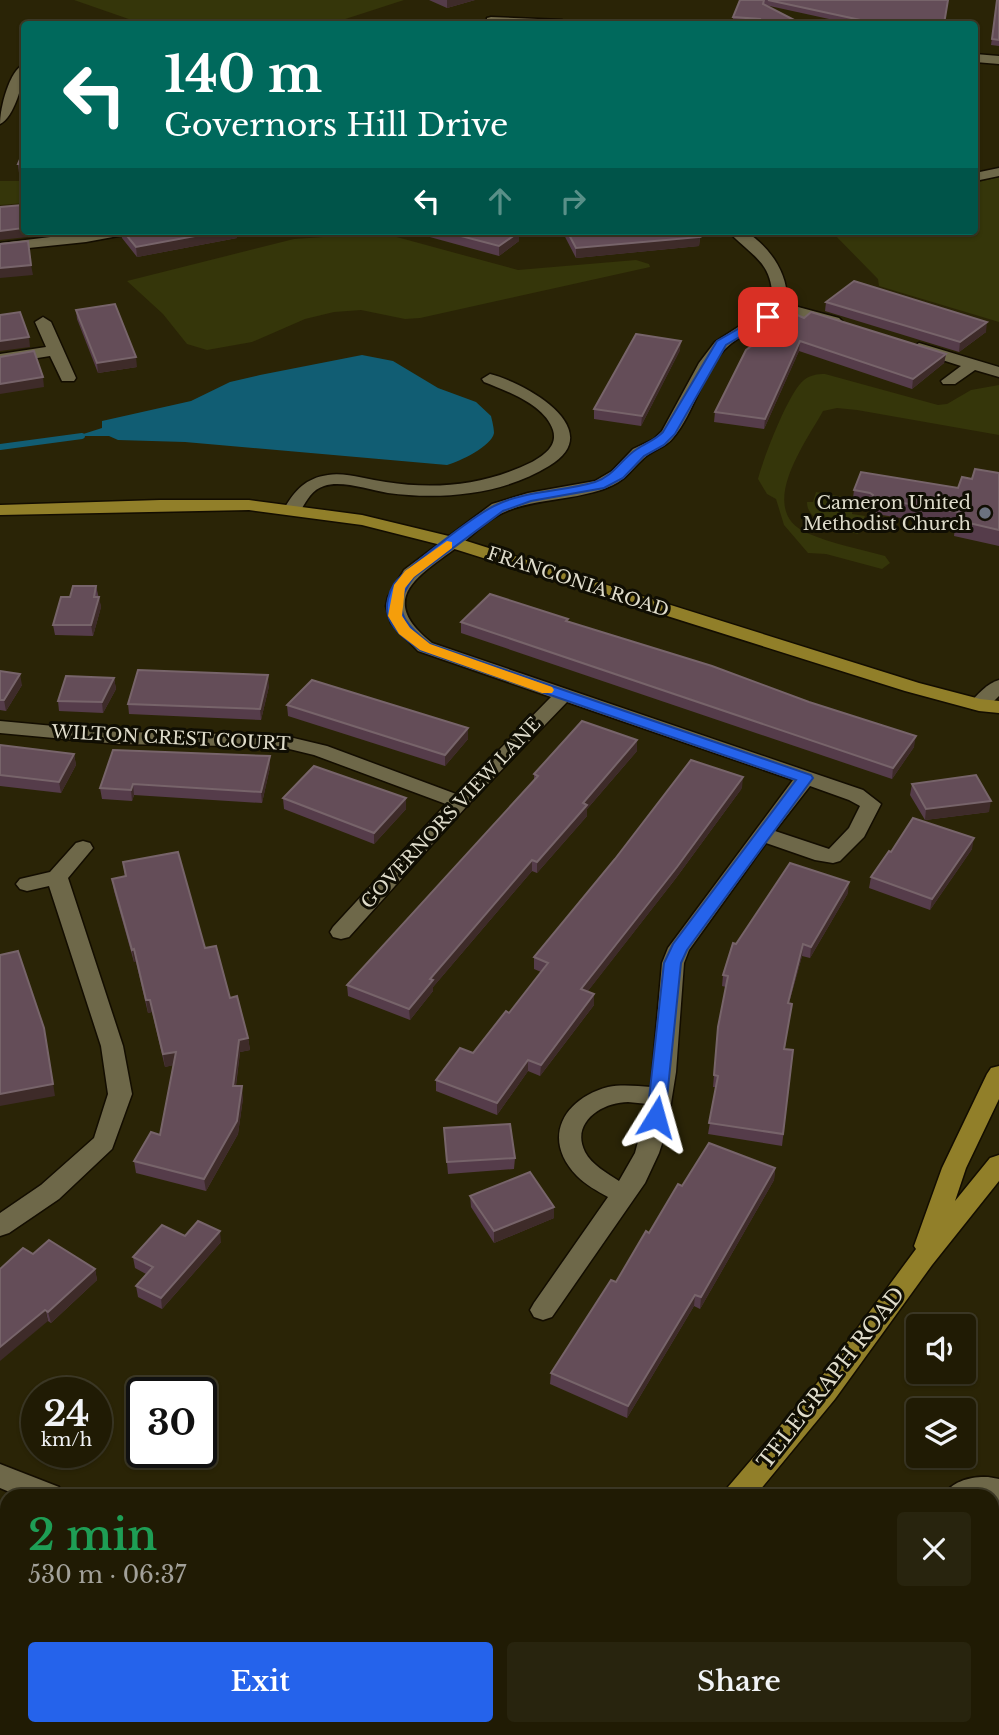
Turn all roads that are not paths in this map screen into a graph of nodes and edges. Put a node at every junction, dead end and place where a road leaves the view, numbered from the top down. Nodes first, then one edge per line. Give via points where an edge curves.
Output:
1 (491, 20) dead end
2 (509, 21) edge
3 (978, 58) edge
4 (999, 60) edge
5 (19, 91) edge
6 (0, 120) edge
7 (999, 172) edge
8 (978, 176) edge
9 (102, 235) edge
10 (740, 235) edge
11 (0, 247) edge
12 (779, 307) junction
13 (43, 322) dead end
14 (845, 324) edge
15 (898, 341) edge
16 (56, 350) junction
17 (0, 359) edge
18 (973, 365) junction
19 (999, 372) edge
20 (68, 378) dead end
21 (489, 379) dead end
22 (949, 381) dead end
23 (293, 509) junction
24 (0, 510) edge
25 (451, 542) junction
26 (999, 686) edge
27 (562, 696) junction
28 (979, 705) junction
29 (999, 707) edge
30 (999, 716) edge
31 (0, 727) edge
32 (806, 778) junction
33 (459, 802) junction
34 (762, 834) junction
35 (83, 848) dead end
36 (57, 877) junction
37 (27, 884) dead end
38 (341, 932) dead end
39 (999, 1074) edge
40 (659, 1096) junction
41 (999, 1164) edge
42 (623, 1195) junction
43 (0, 1226) edge
44 (923, 1258) junction
45 (543, 1310) dead end
46 (0, 1476) edge
47 (32, 1489) edge
48 (744, 1489) edge
49 (971, 1489) edge
50 (991, 1489) edge

1 - 2 street
3 - 4 street
5 - 6 street
7 - 8 street
9 - 11 street
10 - 12 street via 771,265 781,287
12 - 14 street
12 - 25 street via 721,343 668,434 639,453 618,475 600,485 498,508
13 - 16 street
15 - 18 street
16 - 17 street
16 - 20 street
18 - 19 street
18 - 22 street
21 - 23 street via 538,402 559,428 562,441 557,451 519,473 454,491 321,480 305,489
23 - 24 main road, FRANCONIA ROAD via 183,505
23 - 25 main road, FRANCONIA ROAD
25 - 27 street via 399,588 395,616 404,631 425,647
25 - 28 main road, FRANCONIA ROAD via 717,628
26 - 28 street
27 - 32 street
27 - 33 street, GOVERNORS VIEW LANE
28 - 29 main road, FRANCONIA ROAD
28 - 30 main road, FRANCONIA ROAD
31 - 33 street, WILTON CREST COURT via 118,738 281,741 320,750
32 - 34 street
32 - 34 street via 871,804 844,848 833,856 821,855
33 - 38 street, GOVERNORS VIEW LANE
34 - 40 street via 685,939 673,963
35 - 36 street
36 - 37 street
36 - 43 street via 112,1046 120,1094 104,1143 50,1192
39 - 44 main road, TELEGRAPH ROAD via 954,1168
40 - 42 street via 649,1152
40 - 42 street via 602,1098 583,1109 570,1125 569,1140 577,1161
41 - 44 main road, TELEGRAPH ROAD
42 - 45 street
44 - 48 main road, TELEGRAPH ROAD via 826,1391
46 - 47 street
49 - 50 street

